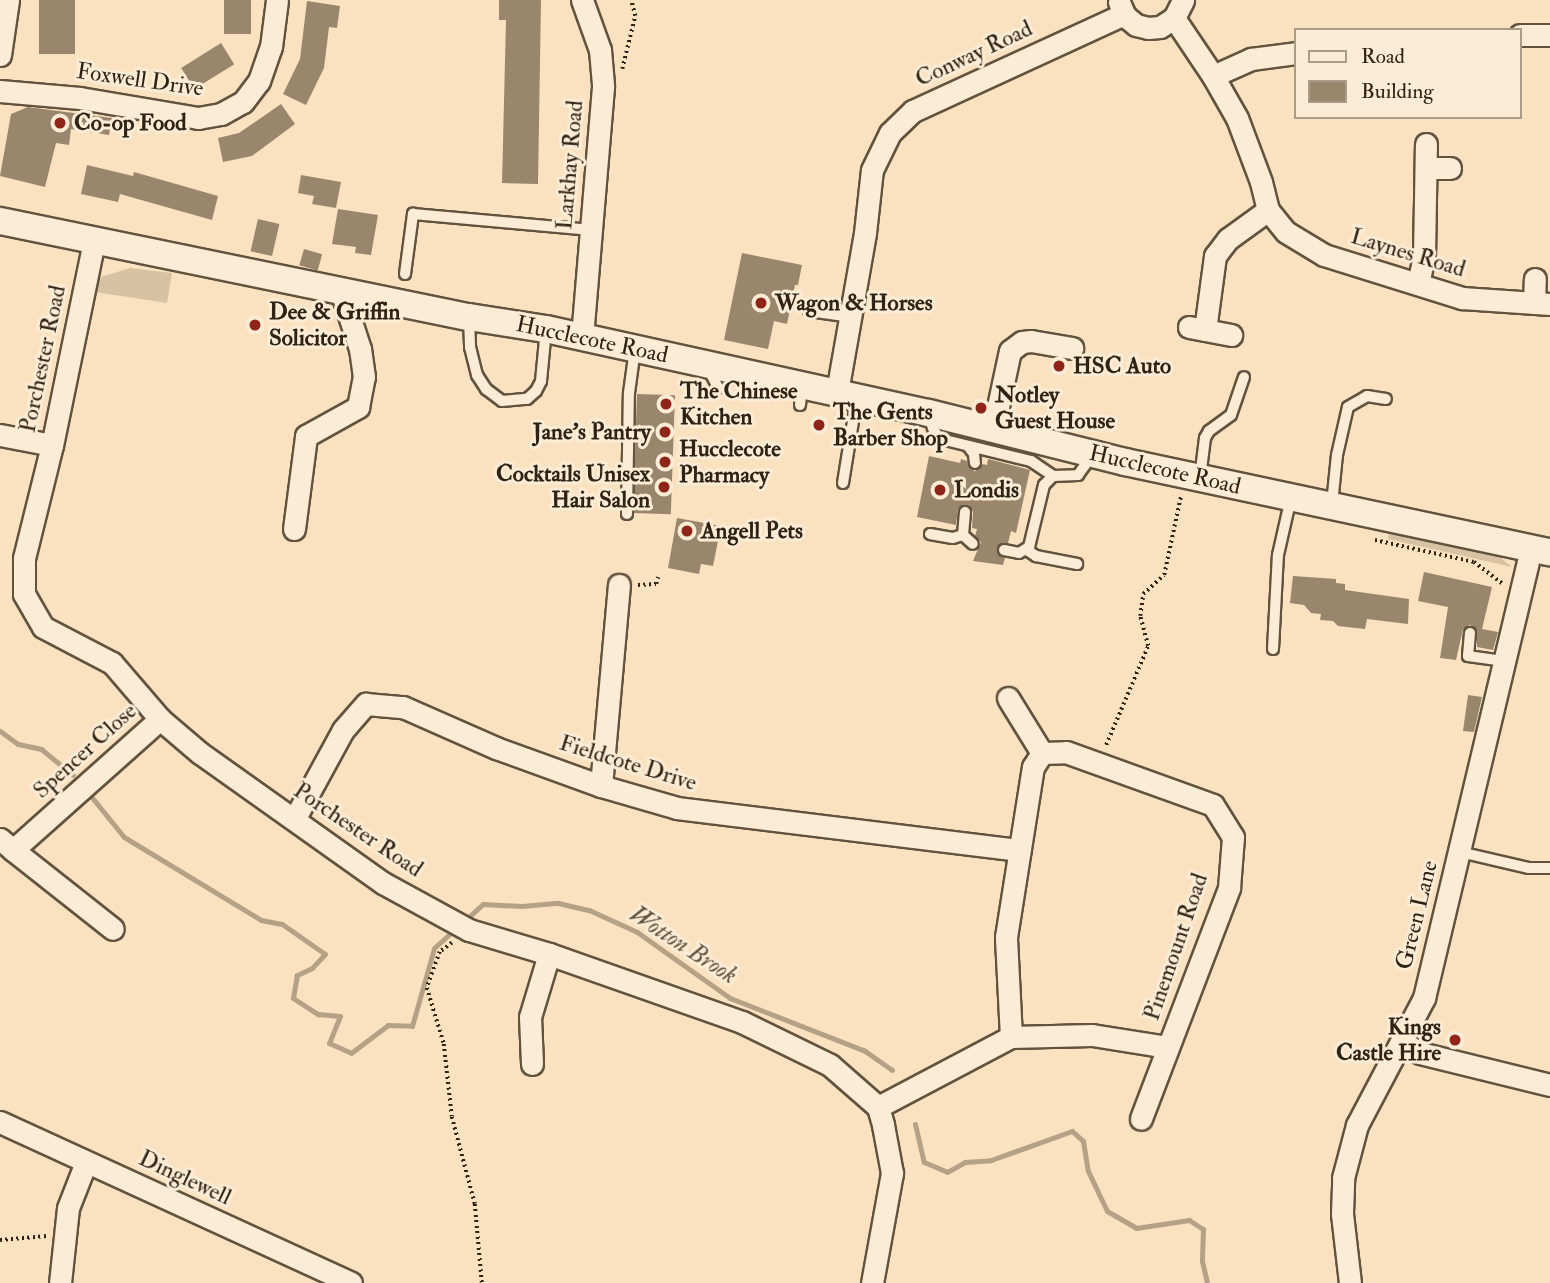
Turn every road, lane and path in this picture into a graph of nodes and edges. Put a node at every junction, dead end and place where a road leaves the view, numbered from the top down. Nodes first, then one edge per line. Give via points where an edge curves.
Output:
1 (8, 0) edge
2 (277, 0) edge
3 (582, 0) edge
4 (631, 0) edge
5 (1121, 7) edge
6 (1178, 9) edge
7 (1522, 35) edge
8 (1550, 35) edge
9 (1294, 52) edge
10 (0, 55) edge
11 (1213, 76) junction
12 (618, 80) dead end
13 (0, 91) edge
14 (1426, 144) dead end
15 (1426, 168) junction
16 (1450, 168) dead end
17 (1268, 210) junction
18 (0, 221) edge
19 (591, 230) junction
20 (94, 241) junction
21 (405, 274) dead end
22 (1535, 279) dead end
23 (1418, 284) junction
24 (341, 291) junction
25 (1542, 303) edge
26 (809, 311) dead end
27 (469, 317) junction
28 (850, 317) junction
29 (546, 329) junction
30 (1231, 335) dead end
31 (582, 337) junction
32 (1072, 348) dead end
33 (635, 349) junction
34 (1244, 377) dead end
35 (847, 394) junction
36 (1387, 399) dead end
37 (929, 413) junction
38 (993, 430) junction
39 (0, 435) edge
40 (52, 445) junction
41 (968, 446) junction
42 (1089, 452) junction
43 (975, 463) dead end
44 (1053, 477) junction
45 (843, 483) dead end
46 (1191, 486) junction
47 (1291, 498) junction
48 (1332, 507) junction
49 (965, 513) dead end
50 (627, 514) dead end
51 (294, 529) dead end
52 (930, 534) dead end
53 (963, 535) junction
54 (973, 544) dead end
55 (1003, 550) dead end
56 (1027, 550) junction
57 (1541, 551) edge
58 (1077, 564) dead end
59 (658, 577) dead end
60 (619, 585) joint
61 (1470, 633) dead end
62 (1273, 649) dead end
63 (1505, 661) junction
64 (1009, 698) dead end
65 (160, 719) junction
66 (1042, 753) junction
67 (1098, 763) junction
68 (601, 786) junction
69 (295, 818) junction
70 (7, 844) edge
71 (1019, 849) junction
72 (1460, 852) junction
73 (1550, 868) edge
74 (463, 927) junction
75 (113, 929) dead end
76 (549, 954) junction
77 (1011, 1037) junction
78 (1402, 1042) junction
79 (1168, 1047) junction
80 (532, 1064) dead end
81 (1550, 1085) edge
82 (877, 1108) junction
83 (1141, 1119) dead end
84 (0, 1122) edge
85 (86, 1161) junction
86 (64, 1233) junction
87 (0, 1240) edge
88 (60, 1283) edge
89 (349, 1283) edge
90 (482, 1283) edge
91 (872, 1283) edge
92 (1350, 1283) edge

1 - 10 street
2 - 13 street, Foxwell Drive via 271,47 260,81 243,102 221,114 198,118 80,98
3 - 19 street, Larkhay Road via 596,33 603,68
4 - 12 path via 633,30
5 - 6 street via 1136,25 1148,28 1160,27
5 - 28 street, Conway Road via 913,111 890,133 872,170
6 - 11 street
7 - 8 street
9 - 11 street via 1251,59
11 - 17 street, Laynes Road via 1237,118
14 - 15 street
15 - 16 street
15 - 23 street via 1424,256
17 - 23 street, Laynes Road via 1286,232 1324,254
17 - 30 street via 1228,239 1215,256 1197,328
18 - 20 street, Hucclecote Road
19 - 21 lane via 413,214
19 - 31 street, Larkhay Road
20 - 24 street, Hucclecote Road
20 - 40 street, Porchester Road
22 - 25 street
23 - 25 street, Laynes Road via 1462,298
24 - 27 street, Hucclecote Road
24 - 51 street via 364,377 358,407 306,436
26 - 28 lane
27 - 29 street, Hucclecote Road
27 - 29 lane via 477,375 502,401 527,399 536,391
28 - 35 street, Conway Road
29 - 31 street, Hucclecote Road
31 - 33 street, Hucclecote Road
32 - 38 street via 1031,341 1010,351
33 - 35 street, Hucclecote Road via 712,376 801,395
33 - 50 lane via 629,393
34 - 46 lane via 1231,415 1205,439
35 - 37 street, Hucclecote Road
35 - 45 lane
36 - 48 lane via 1360,398 1345,413
37 - 38 street, Hucclecote Road
37 - 41 lane via 929,422 941,439
38 - 42 street, Hucclecote Road
39 - 40 street
40 - 65 street, Porchester Road via 24,558 24,594 43,627 112,663
41 - 43 lane
41 - 44 lane via 1031,461
42 - 44 lane via 1078,475
42 - 46 street, Hucclecote Road
44 - 56 lane via 1044,485
46 - 47 street, Hucclecote Road
46 - 67 path via 1164,575 1143,594 1140,616 1149,646
47 - 48 street, Hucclecote Road
47 - 62 lane via 1278,555
48 - 57 street, Hucclecote Road
49 - 53 lane
52 - 53 lane
53 - 54 lane
55 - 56 lane
56 - 58 lane
57 - 63 street, Green Lane
59 - 60 path via 656,584
60 - 68 street
61 - 63 lane via 1468,656
63 - 72 street, Green Lane
64 - 66 street
65 - 69 street, Porchester Road via 200,753
65 - 70 street, Spencer Close
66 - 67 street, Pinemount Road via 1066,752
66 - 71 street via 1033,767
67 - 79 street, Pinemount Road via 1213,805 1233,837 1229,888
68 - 69 street, Fieldcote Drive via 496,748 403,707 366,704 343,730
68 - 71 street, Fieldcote Drive via 677,808
69 - 74 street, Porchester Road via 383,883
70 - 75 street, Spencer Close
71 - 77 street via 1006,937
72 - 73 lane via 1529,868
72 - 78 street, Green Lane via 1424,998
74 - 76 street, Porchester Road
74 - 90 path via 439,952 428,988 444,1044 452,1117 474,1205
76 - 80 street via 530,1017
76 - 82 street, Porchester Road via 742,1022 830,1065
77 - 79 street via 1093,1035
77 - 82 street
78 - 81 street via 1420,1053
78 - 92 street, Green Lane via 1357,1125 1343,1178
79 - 83 street, Pinemount Road
82 - 91 street via 892,1173
84 - 85 street, Dinglewell
85 - 86 street
85 - 89 street, Dinglewell
86 - 87 path
86 - 88 street

